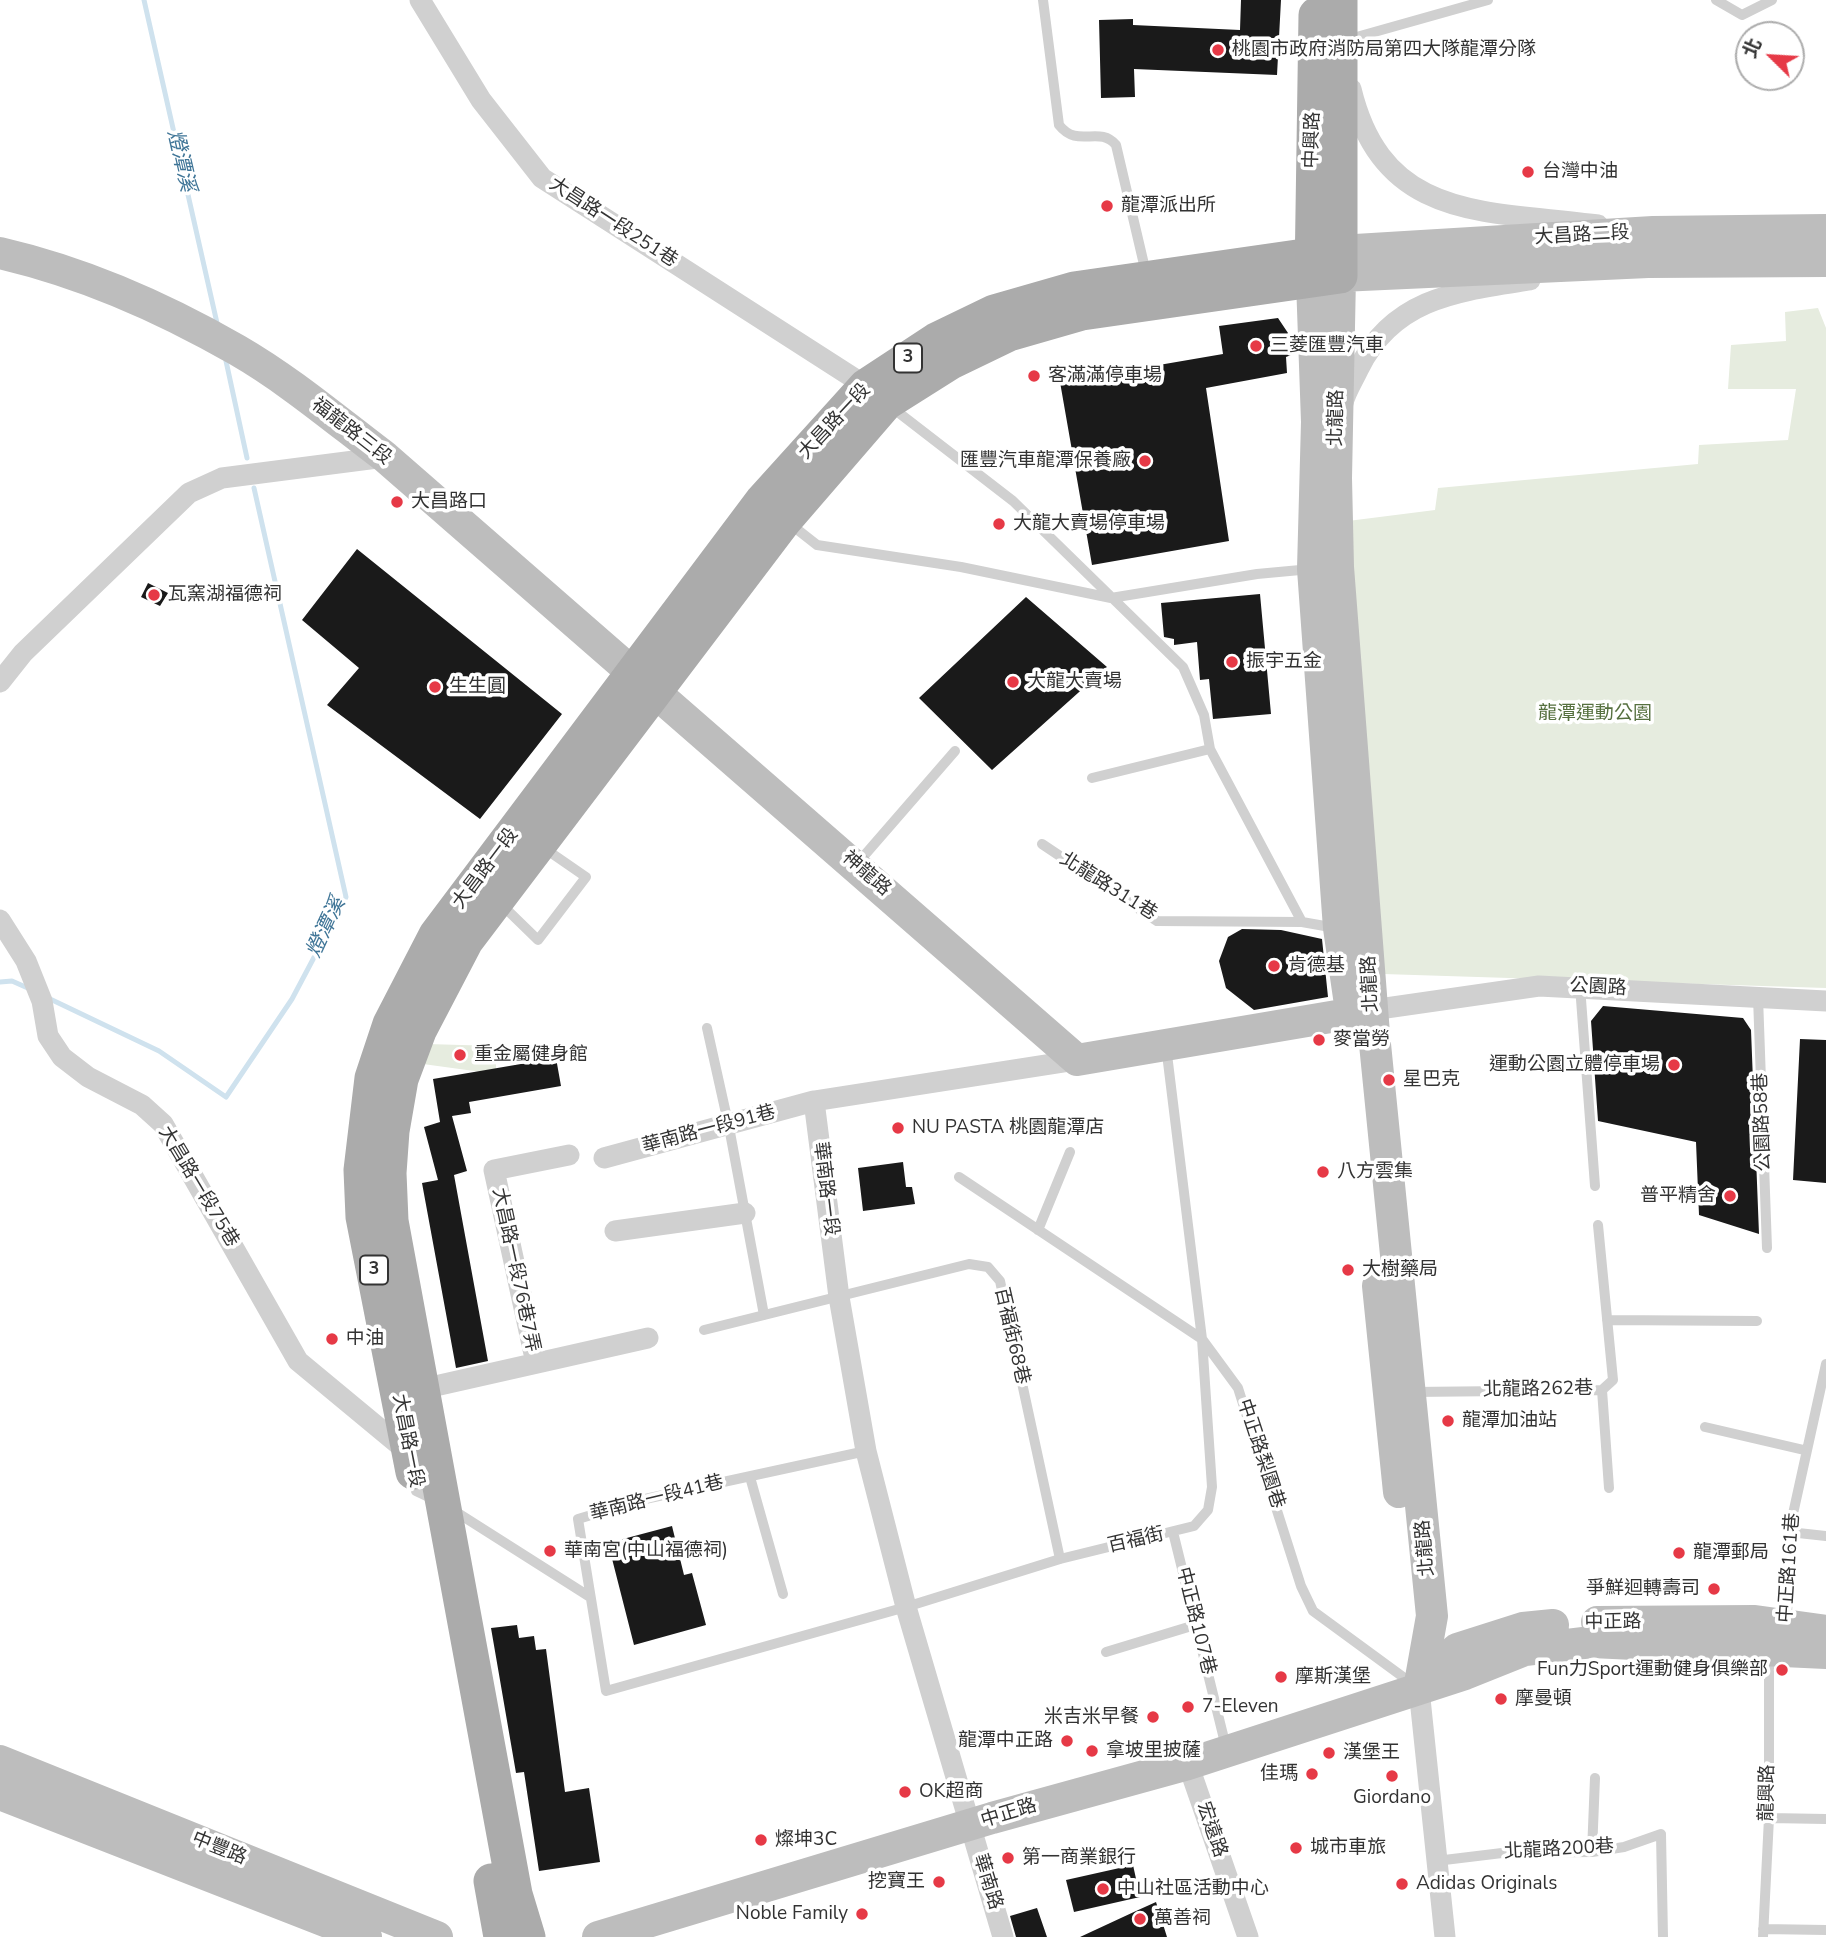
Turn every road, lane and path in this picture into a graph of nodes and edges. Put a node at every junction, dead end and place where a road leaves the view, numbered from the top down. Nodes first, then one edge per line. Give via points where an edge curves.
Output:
1 (420, 0) edge
2 (1043, 0) edge
3 (1317, 0) edge
4 (1340, 0) edge
5 (1488, 0) edge
6 (1716, 0) edge
7 (1772, 0) edge
8 (1328, 43) junction
9 (1826, 230) edge
10 (1650, 247) junction
11 (0, 253) edge
12 (1826, 261) edge
13 (1325, 266) junction
14 (1147, 279) junction
15 (876, 395) junction
16 (384, 457) junction
17 (1336, 478) junction
18 (785, 520) junction
19 (1326, 568) junction
20 (1111, 598) junction
21 (0, 682) edge
22 (643, 682) junction
23 (1210, 749) junction
24 (955, 751) dead end
25 (1092, 778) dead end
26 (1042, 844) dead end
27 (538, 845) junction
28 (856, 865) junction
29 (497, 901) junction
30 (0, 920) edge
31 (1302, 922) junction
32 (1339, 928) junction
33 (1580, 986) junction
34 (1758, 997) junction
35 (1826, 1001) edge
36 (1361, 1012) junction
37 (707, 1028) dead end
38 (1165, 1044) junction
39 (1077, 1060) junction
40 (814, 1101) junction
41 (729, 1126) junction
42 (1070, 1152) dead end
43 (569, 1155) dead end
44 (604, 1158) dead end
45 (959, 1177) dead end
46 (1595, 1186) dead end
47 (745, 1213) junction
48 (1598, 1225) dead end
49 (1038, 1230) junction
50 (615, 1231) dead end
51 (1767, 1248) dead end
52 (839, 1297) junction
53 (764, 1315) junction
54 (1607, 1320) junction
55 (1757, 1321) dead end
56 (704, 1330) dead end
57 (648, 1338) dead end
58 (1202, 1339) junction
59 (536, 1363) junction
60 (1826, 1364) edge
61 (422, 1389) junction
62 (1602, 1390) junction
63 (1400, 1393) junction
64 (1705, 1427) dead end
65 (1804, 1450) junction
66 (866, 1451) junction
67 (409, 1454) junction
68 (750, 1477) junction
69 (1609, 1488) dead end
70 (430, 1497) junction
71 (1173, 1532) junction
72 (1789, 1532) junction
73 (1826, 1536) edge
74 (1060, 1559) junction
75 (783, 1594) dead end
76 (590, 1597) junction
77 (906, 1607) junction
78 (1195, 1625) junction
79 (1826, 1631) edge
80 (1780, 1641) junction
81 (1106, 1652) dead end
82 (1826, 1653) edge
83 (1419, 1689) junction
84 (606, 1691) joint
85 (1227, 1751) junction
86 (0, 1761) edge
87 (1188, 1763) junction
88 (1595, 1778) dead end
89 (0, 1794) edge
90 (1769, 1818) junction
91 (1826, 1819) edge
92 (970, 1826) junction
93 (1592, 1852) junction
94 (1436, 1861) junction
95 (1826, 1930) edge
96 (1763, 1933) edge
97 (366, 1937) edge
98 (437, 1937) edge
99 (501, 1937) edge
100 (528, 1937) edge
101 (598, 1937) edge
102 (1003, 1937) edge
103 (1248, 1937) edge
104 (1445, 1937) edge
105 (1662, 1937) edge

1 - 15 street, 大昌路一段251巷 via 481,100 542,178
2 - 14 lane via 1059,125 1070,135 1102,136 1116,145
3 - 8 main road, 中興路
4 - 8 main road, 中興路
5 - 8 lane
6 - 7 lane via 1742,15
8 - 10 street via 1375,152 1402,181 1430,197 1471,208
8 - 13 main road, 中興路
9 - 10 main road, 大昌路二段
10 - 12 main road, 大昌路二段
10 - 13 main road, 大昌路二段
10 - 17 street via 1420,304 1380,334 1344,399
11 - 16 main road, 福龍路三段 via 126,295 237,350
13 - 14 main road, 大昌路一段 / 3
13 - 15 main road, 大昌路一段 / 3 via 1070,316 1009,334
13 - 17 main road, 北龍路
13 - 19 main road, 北龍路 via 1317,422
14 - 15 main road, 大昌路一段 / 3 via 1074,289 994,312 936,340
15 - 18 main road, 大昌路一段 / 3
15 - 20 lane via 1013,501
15 - 22 main road, 大昌路一段 / 3 via 762,501
16 - 21 street via 272,469 222,478 197,488 23,653
16 - 22 main road, 福龍路三段
17 - 19 main road, 北龍路
18 - 20 lane via 817,545 961,567
18 - 22 main road, 大昌路一段 / 3
19 - 20 lane via 1257,574
19 - 32 main road, 北龍路
19 - 36 main road, 北龍路
20 - 23 lane via 1183,667 1204,716
22 - 27 main road, 大昌路一段 / 3
22 - 28 main road, 神龍路
22 - 67 main road, 大昌路一段 / 3 via 436,935 390,1024 372,1079 360,1170 363,1217
23 - 25 lane
23 - 31 lane
24 - 28 lane
26 - 31 lane, 北龍路311巷 via 1157,921
27 - 29 main road, 大昌路一段 / 3
27 - 29 lane via 586,877 538,940
28 - 39 main road, 神龍路
29 - 61 main road, 大昌路一段 / 3 via 466,941 418,1031 401,1080 391,1131 391,1221
30 - 67 street, 大昌路一段75巷 via 33,979 48,1036 62,1056 88,1077 142,1105 163,1124 298,1361
31 - 32 lane, 北龍路311巷
32 - 36 main road, 北龍路
33 - 34 street, 公園路
33 - 36 street, 公園路 via 1539,986
33 - 46 lane
34 - 35 street, 公園路
34 - 51 lane, 公園路58巷
36 - 38 main road
36 - 63 main road, 北龍路
37 - 41 lane
38 - 39 main road
38 - 58 lane, 百福街
39 - 40 street
40 - 41 street, 華南路一段91巷
40 - 52 street, 華南路一段
41 - 44 street, 華南路一段91巷
41 - 47 lane
42 - 49 lane
43 - 59 street, 大昌路一段76巷7弄 via 494,1170
45 - 49 lane, 中正路梨園巷
47 - 50 street
47 - 53 lane
48 - 54 lane, 北龍路262巷
49 - 58 lane, 中正路梨園巷
52 - 53 lane, 百福街68巷
52 - 66 street, 華南路一段
52 - 74 lane, 百福街68巷 via 969,1264 988,1267 1000,1281
53 - 56 lane, 百福街68巷
54 - 55 lane
54 - 62 lane, 北龍路262巷 via 1613,1380
57 - 59 street
58 - 71 lane, 百福街 via 1212,1487 1208,1510 1194,1525
58 - 83 lane, 中正路梨園巷 via 1238,1388 1313,1611
59 - 61 street
60 - 65 lane, 中正路161巷
61 - 70 main road, 大昌路一段 / 3
62 - 63 lane, 北龍路262巷
62 - 69 lane
63 - 83 main road, 北龍路
64 - 65 lane
65 - 72 lane, 中正路161巷
66 - 68 lane, 華南路一段41巷
66 - 77 street, 華南路一段
67 - 70 main road, 大昌路一段 / 3
68 - 75 lane
68 - 76 lane, 華南路一段41巷 via 645,1499 578,1519
70 - 76 lane
70 - 99 main road, 大昌路一段 / 3
70 - 100 main road, 大昌路一段 / 3
71 - 74 lane, 百福街
71 - 78 lane, 中正路107巷
72 - 73 lane
72 - 80 lane, 中正路161巷
74 - 77 lane, 百福街
76 - 84 lane, 華南路一段41巷
77 - 84 lane, 百福街
77 - 92 street, 華南路一段
78 - 81 lane
78 - 85 lane, 中正路107巷
79 - 80 main road, 中正路
80 - 82 main road, 中正路
80 - 83 main road, 中正路 via 1755,1621 1590,1622 1523,1628 1457,1649
80 - 90 lane, 龍興路
83 - 85 main road, 中正路
83 - 94 street, 北龍路
85 - 87 main road, 中正路
86 - 98 main road, 中豐路
87 - 92 main road, 中正路
87 - 103 street, 宏遠路
88 - 93 lane
89 - 97 main road, 中豐路
90 - 91 lane
90 - 96 lane, 龍興路
92 - 101 main road, 中正路
92 - 102 street, 華南路
93 - 94 lane, 北龍路200巷 via 1502,1853
93 - 105 lane, 北龍路200巷 via 1661,1834
94 - 104 street, 北龍路
95 - 96 lane

